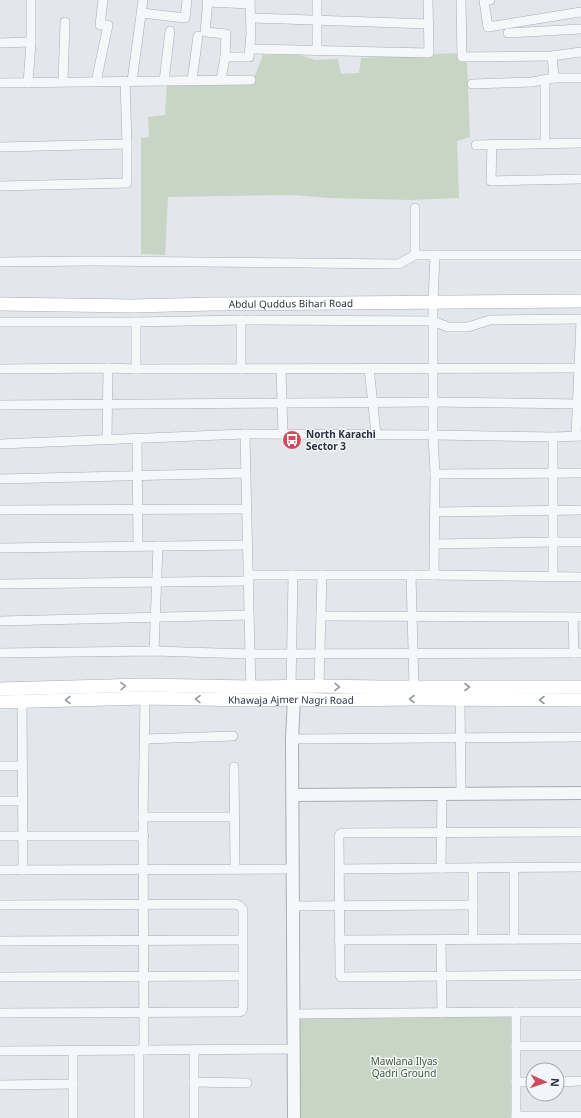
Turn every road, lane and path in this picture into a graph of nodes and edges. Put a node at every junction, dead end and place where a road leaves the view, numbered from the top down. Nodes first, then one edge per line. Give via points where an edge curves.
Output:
1 (31, 0) edge
2 (102, 0) edge
3 (144, 0) edge
4 (187, 0) edge
5 (317, 0) edge
6 (428, 0) edge
7 (461, 0) edge
8 (490, 0) edge
9 (207, 1) edge
10 (250, 2) edge
11 (581, 12) edge
12 (142, 13) junction
13 (251, 18) junction
14 (317, 20) junction
15 (65, 22) dead end
16 (429, 24) junction
17 (581, 28) edge
18 (170, 31) dead end
19 (508, 33) dead end
20 (198, 36) dead end
21 (31, 42) junction
22 (0, 43) edge
23 (250, 49) junction
24 (317, 51) junction
25 (581, 52) edge
26 (552, 56) junction
27 (225, 57) junction
28 (581, 78) edge
29 (549, 79) junction
30 (192, 80) junction
31 (221, 80) junction
32 (251, 80) dead end
33 (129, 81) junction
34 (164, 81) junction
35 (63, 82) junction
36 (96, 82) junction
37 (0, 83) edge
38 (28, 83) junction
39 (472, 84) dead end
40 (545, 143) junction
41 (581, 143) edge
42 (127, 144) junction
43 (492, 144) junction
44 (476, 145) dead end
45 (0, 147) edge
46 (581, 179) edge
47 (0, 186) edge
48 (415, 208) dead end
49 (415, 255) junction
50 (435, 255) junction
51 (581, 255) edge
52 (0, 262) edge
53 (581, 301) edge
54 (433, 302) junction
55 (0, 304) edge
56 (241, 320) junction
57 (581, 320) edge
58 (433, 321) junction
59 (0, 322) edge
60 (136, 322) junction
61 (108, 368) junction
62 (281, 368) junction
63 (369, 368) junction
64 (433, 368) junction
65 (580, 368) edge
66 (0, 369) edge
67 (241, 369) junction
68 (136, 370) junction
69 (433, 402) junction
70 (282, 403) junction
71 (372, 403) junction
72 (107, 404) junction
73 (579, 404) edge
74 (0, 405) edge
75 (245, 434) junction
76 (283, 434) junction
77 (376, 434) junction
78 (433, 435) junction
79 (579, 436) edge
80 (554, 437) junction
81 (137, 438) junction
82 (107, 439) junction
83 (0, 444) edge
84 (246, 473) junction
85 (553, 473) junction
86 (581, 473) edge
87 (435, 474) junction
88 (138, 475) junction
89 (0, 478) edge
90 (246, 509) junction
91 (0, 510) edge
92 (138, 510) junction
93 (581, 510) edge
94 (553, 511) junction
95 (434, 512) junction
96 (553, 542) junction
97 (581, 542) edge
98 (434, 544) junction
99 (247, 545) junction
100 (138, 546) junction
101 (158, 546) junction
102 (0, 548) edge
103 (293, 575) junction
104 (322, 575) junction
105 (412, 575) junction
106 (434, 575) junction
107 (553, 577) junction
108 (581, 577) edge
109 (248, 578) junction
110 (157, 582) junction
111 (0, 584) edge
112 (249, 615) junction
113 (321, 616) junction
114 (155, 617) junction
115 (412, 617) junction
116 (577, 617) edge
117 (0, 621) edge
118 (154, 651) junction
119 (0, 653) edge
120 (578, 653) edge
121 (250, 654) junction
122 (292, 654) junction
123 (320, 654) junction
124 (413, 654) junction
125 (319, 686) junction
126 (251, 687) junction
127 (414, 687) junction
128 (581, 687) edge
129 (0, 689) edge
130 (223, 693) junction
131 (292, 693) junction
132 (381, 694) junction
133 (145, 698) junction
134 (460, 700) junction
135 (581, 700) edge
136 (22, 701) junction
137 (0, 702) edge
138 (233, 736) dead end
139 (581, 737) edge
140 (460, 738) junction
141 (145, 739) junction
142 (292, 739) junction
143 (0, 766) edge
144 (22, 766) junction
145 (234, 767) dead end
146 (581, 793) edge
147 (442, 794) junction
148 (461, 794) junction
149 (293, 795) junction
150 (0, 801) edge
151 (22, 801) junction
152 (143, 817) junction
153 (234, 817) junction
154 (581, 832) edge
155 (441, 833) junction
156 (0, 836) edge
157 (22, 836) junction
158 (144, 836) junction
159 (581, 867) edge
160 (441, 868) junction
161 (472, 868) junction
162 (514, 868) junction
163 (144, 869) junction
164 (234, 869) junction
165 (293, 869) junction
166 (339, 869) junction
167 (0, 870) edge
168 (22, 870) junction
169 (0, 905) edge
170 (144, 905) junction
171 (473, 905) junction
172 (293, 906) junction
173 (339, 906) junction
174 (581, 938) edge
175 (442, 939) junction
176 (473, 939) junction
177 (514, 939) junction
178 (144, 940) junction
179 (242, 940) junction
180 (339, 940) junction
181 (0, 941) edge
182 (581, 975) edge
183 (144, 976) junction
184 (242, 976) junction
185 (442, 976) junction
186 (0, 977) edge
187 (144, 1012) junction
188 (516, 1012) junction
189 (581, 1012) edge
190 (0, 1013) edge
191 (442, 1013) junction
192 (294, 1014) junction
193 (516, 1046) junction
194 (581, 1046) edge
195 (294, 1049) junction
196 (73, 1050) junction
197 (142, 1050) junction
198 (194, 1050) junction
199 (0, 1051) edge
200 (581, 1081) edge
201 (194, 1082) junction
202 (516, 1082) junction
203 (525, 1082) edge
204 (565, 1082) edge
205 (247, 1083) dead end
206 (0, 1084) edge
207 (73, 1084) junction
208 (581, 1116) edge
209 (516, 1117) edge
210 (73, 1118) edge
211 (139, 1118) edge
212 (194, 1118) edge
213 (294, 1118) edge

1 - 21 street
2 - 36 street via 100,25 108,25
3 - 12 street
4 - 12 street via 185,18
5 - 14 street
6 - 16 street
7 - 26 street via 462,57
8 - 11 street via 484,1 488,26
9 - 10 street
9 - 27 street via 205,32 226,34
10 - 13 street
12 - 33 street
13 - 14 street
13 - 23 street
14 - 16 street
14 - 24 street
15 - 35 street
16 - 24 street via 430,53
17 - 19 street
18 - 34 street
20 - 30 street
21 - 22 street
21 - 38 street
23 - 24 street
23 - 27 street via 249,57
25 - 26 street
26 - 29 street
27 - 31 street
28 - 29 street
29 - 39 street
29 - 40 street
30 - 31 street
30 - 34 street
31 - 32 street
33 - 34 street
33 - 36 street
33 - 42 street
35 - 36 street
35 - 38 street
37 - 38 street
40 - 41 street
40 - 43 street
42 - 45 street
42 - 47 street via 127,183
43 - 44 street
43 - 46 street via 491,181
48 - 49 street
49 - 50 street
49 - 52 street via 399,264
50 - 51 street
50 - 54 street
53 - 54 main road, Abdul Quddus Bihari Road
54 - 55 main road, Abdul Quddus Bihari Road via 133,306
54 - 58 street
56 - 58 street
56 - 60 street
56 - 67 street
57 - 58 street via 490,320 468,327 448,326
57 - 65 street
58 - 64 street
59 - 60 street
60 - 68 street
61 - 66 street
61 - 68 street
61 - 72 street
62 - 63 street
62 - 67 street
62 - 70 street
63 - 64 street
63 - 71 street
64 - 65 street
64 - 69 street
65 - 73 street
67 - 68 street
69 - 71 street
69 - 73 street
69 - 78 street
70 - 71 street
70 - 72 street
70 - 76 street
71 - 77 street
72 - 74 street
72 - 82 street
73 - 79 street
75 - 76 street
75 - 81 street
75 - 84 street
76 - 77 street
77 - 78 street
78 - 80 street
78 - 87 street
79 - 80 street
80 - 85 street
81 - 82 street
81 - 88 street
82 - 83 street
84 - 88 street
84 - 90 street
85 - 86 street
85 - 87 street
85 - 94 street
87 - 95 street
88 - 89 street
88 - 92 street
90 - 92 street
90 - 99 street
91 - 92 street
92 - 100 street
93 - 94 street
94 - 95 street
94 - 96 street
95 - 98 street
96 - 97 street
96 - 98 street
96 - 107 street
98 - 106 street
99 - 101 street
99 - 109 street
100 - 101 street
100 - 102 street
101 - 110 street
103 - 104 street
103 - 109 street
103 - 122 street
104 - 105 street
104 - 113 street
105 - 106 street
105 - 115 street
106 - 107 street
107 - 108 street
109 - 110 street
109 - 112 street
110 - 111 street
110 - 114 street
112 - 114 street
112 - 121 street
113 - 115 street
113 - 123 street
114 - 117 street
114 - 118 street
115 - 116 street
115 - 124 street
116 - 120 street
118 - 119 street
118 - 121 street
120 - 124 street
121 - 122 street
121 - 126 street
122 - 123 street
122 - 131 street
123 - 124 street
123 - 125 street
124 - 127 street
125 - 131 main road, Khawaja Ajmer Nagri Road
125 -> 132 main road, Khawaja Ajmer Nagri Road
126 - 130 main road, Khawaja Ajmer Nagri Road
126 - 131 main road, Khawaja Ajmer Nagri Road
127 -> 128 main road, Khawaja Ajmer Nagri Road
127 - 132 main road, Khawaja Ajmer Nagri Road
129 -> 130 main road, Khawaja Ajmer Nagri Road via 144,685
130 - 131 main road, Khawaja Ajmer Nagri Road
130 -> 133 main road, Khawaja Ajmer Nagri Road
131 - 132 main road, Khawaja Ajmer Nagri Road via 327,700
131 - 142 street
134 -> 132 main road, Khawaja Ajmer Nagri Road
133 -> 136 main road, Khawaja Ajmer Nagri Road
133 - 141 street
135 -> 134 main road, Khawaja Ajmer Nagri Road
134 - 140 street
136 - 137 main road, Khawaja Ajmer Nagri Road
136 - 144 street
138 - 141 street
139 - 140 street
140 - 142 street
140 - 148 street
141 - 152 street
142 - 149 street
143 - 144 street
144 - 151 street
145 - 153 street
146 - 148 street
147 - 148 street
147 - 149 street
147 - 155 street
149 - 165 street
150 - 151 street
151 - 157 street
152 - 153 street
152 - 158 street
153 - 164 street
154 - 155 street
155 - 160 street
155 - 166 street via 340,834
156 - 157 street
157 - 158 street
157 - 168 street
158 - 163 street
159 - 162 street
160 - 161 street
160 - 166 street
161 - 162 street
161 - 171 street
162 - 177 street
163 - 164 street
163 - 168 street
163 - 170 street
164 - 165 street
165 - 172 street
166 - 173 street
167 - 168 street
169 - 170 street
170 - 178 street
170 - 179 street via 236,904 243,910
171 - 173 street
171 - 176 street
172 - 173 street
172 - 192 street
173 - 180 street
174 - 177 street
175 - 176 street
175 - 180 street
175 - 185 street
176 - 177 street
178 - 179 street
178 - 181 street
178 - 183 street
179 - 184 street
180 - 185 street via 341,977
182 - 185 street
183 - 184 street
183 - 186 street
183 - 187 street
184 - 187 street via 242,1011
185 - 191 street
187 - 190 street
187 - 197 street
188 - 189 street
188 - 191 street
188 - 193 street
191 - 192 street
192 - 195 street
193 - 194 street
193 - 202 street
195 - 198 street
195 - 213 street
196 - 197 street
196 - 199 street
196 - 207 street
197 - 198 street
197 - 211 street
198 - 201 street
200 - 204 street
201 - 205 street
201 - 212 street
202 - 203 street
202 - 209 street
206 - 207 street
207 - 210 street
208 - 209 street

